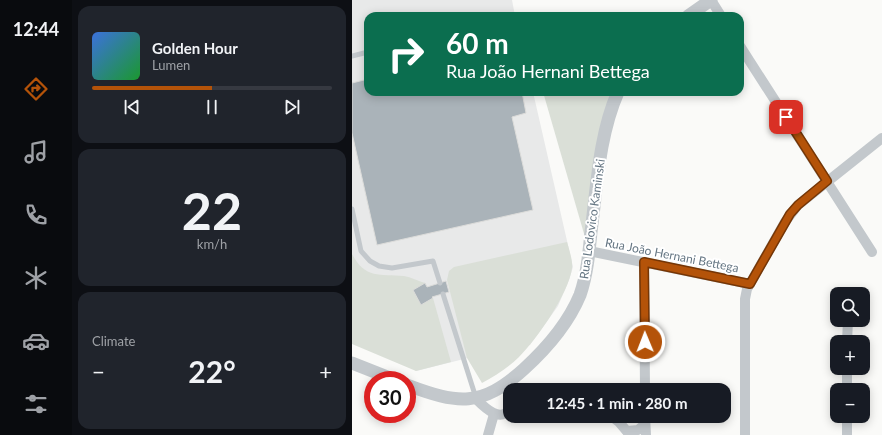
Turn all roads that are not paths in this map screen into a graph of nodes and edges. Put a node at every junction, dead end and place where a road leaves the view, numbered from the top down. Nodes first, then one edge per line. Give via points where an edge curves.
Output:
1 (711, 0) edge
2 (694, 12) edge
3 (718, 12) edge
4 (744, 52) edge
5 (364, 53) edge
6 (352, 56) edge
7 (617, 96) edge
8 (882, 138) edge
9 (827, 181) junction
10 (352, 210) edge
11 (589, 251) junction
12 (872, 252) dead end
13 (644, 262) junction
14 (440, 283) dead end
15 (750, 284) junction
16 (443, 294) dead end
17 (352, 363) edge
18 (372, 371) edge
19 (513, 383) edge
20 (645, 383) edge
21 (416, 388) edge
22 (503, 388) edge
23 (476, 399) junction
24 (503, 413) edge
25 (494, 414) junction
26 (620, 423) edge
27 (643, 423) edge
28 (645, 423) edge
29 (847, 423) edge
30 (628, 433) edge
31 (488, 435) edge
32 (646, 435) edge
33 (745, 435) edge
34 (847, 435) edge

1 - 2 street
1 - 3 street
4 - 9 street
5 - 6 lane
7 - 11 street, Rua Lodovico Kaminski via 601,156
8 - 9 street
9 - 12 street
9 - 15 street via 790,214
10 - 14 lane via 362,251 370,261 379,266 392,268 433,261
11 - 13 street, Rua João Hernani Bettega
11 - 19 street, Rua Lodovico Kaminski via 580,294 573,309 550,343
13 - 15 street, Rua João Hernani Bettega
13 - 20 street
15 - 33 street via 745,294
16 - 23 lane
17 - 18 street
21 - 23 street, Rua Lodovico Kaminski via 450,398
22 - 23 street, Rua Lodovico Kaminski
23 - 25 street
24 - 25 street
25 - 31 street
26 - 30 street
27 - 30 street via 638,430
28 - 32 street
29 - 34 street

